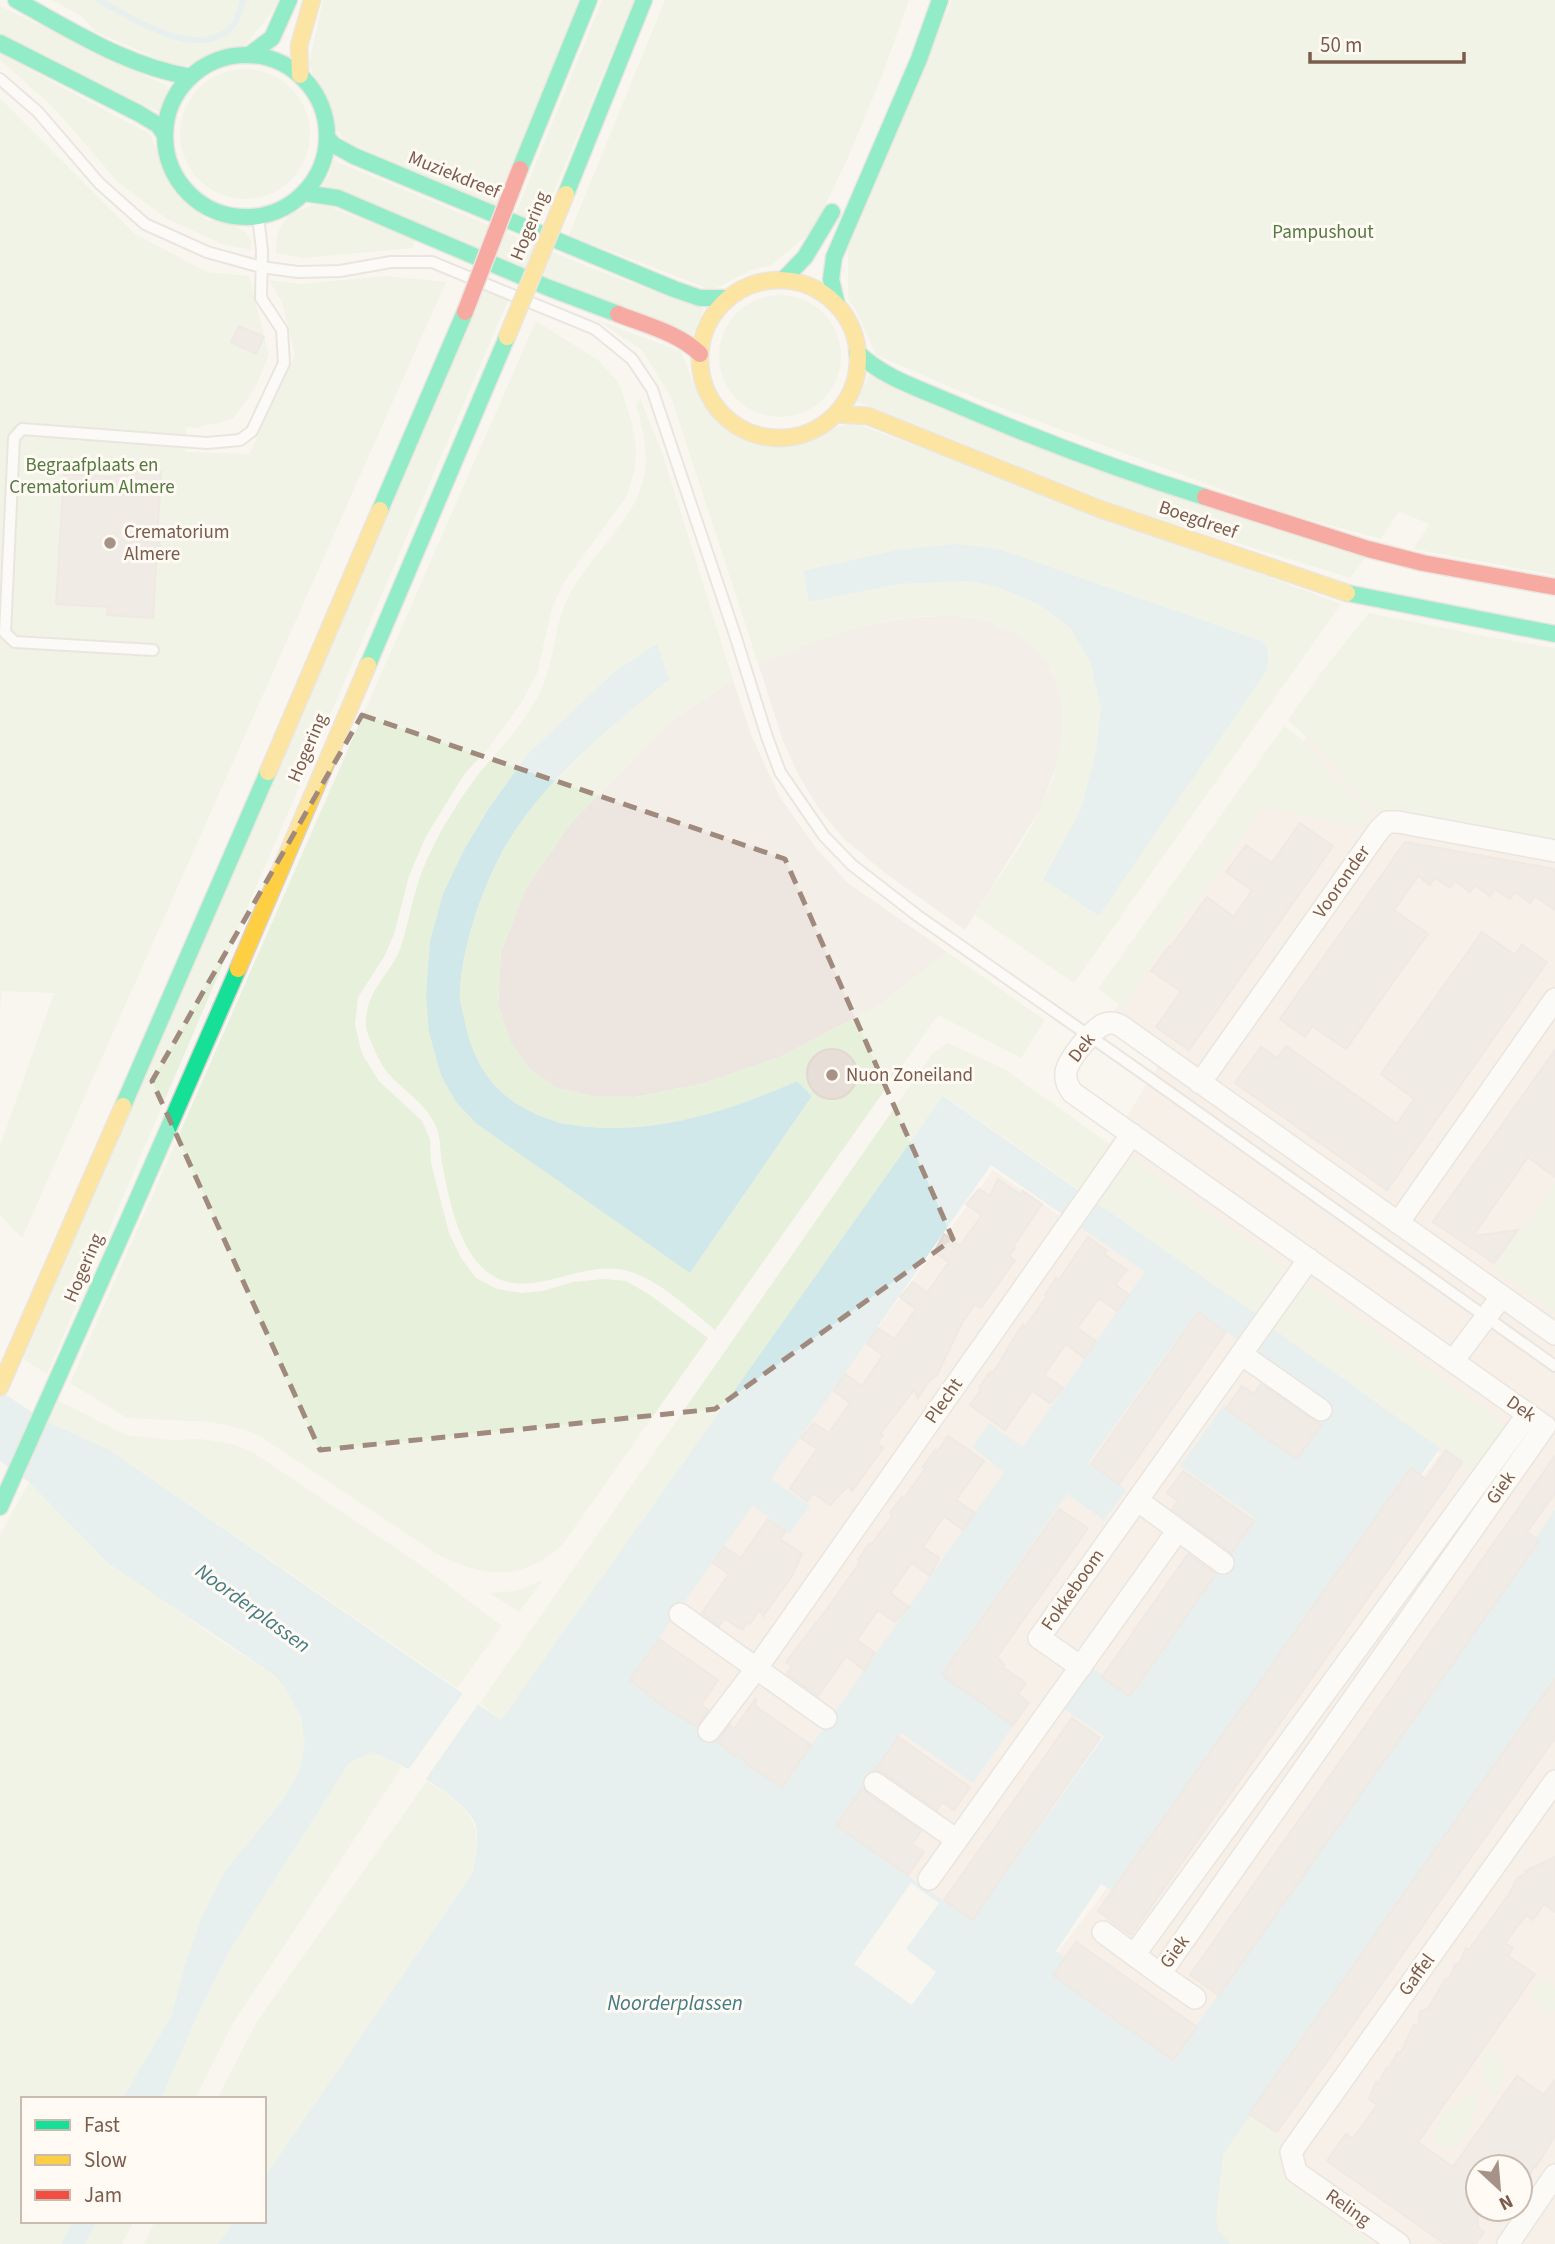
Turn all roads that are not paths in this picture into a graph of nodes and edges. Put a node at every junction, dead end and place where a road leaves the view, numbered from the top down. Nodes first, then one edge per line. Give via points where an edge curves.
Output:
1 (16, 0) edge
2 (289, 0) edge
3 (312, 0) edge
4 (589, 0) edge
5 (644, 0) edge
6 (940, 0) edge
7 (0, 43) edge
8 (249, 55) junction
9 (300, 75) junction
10 (191, 77) junction
11 (0, 79) edge
12 (165, 135) junction
13 (327, 138) junction
14 (842, 192) dead end
15 (304, 193) junction
16 (258, 216) junction
17 (261, 267) junction
18 (783, 280) junction
19 (725, 298) junction
20 (837, 305) junction
21 (857, 352) junction
22 (700, 354) junction
23 (837, 414) junction
24 (1555, 587) edge
25 (1555, 634) edge
26 (153, 650) dead end
27 (1555, 851) edge
28 (1555, 999) edge
29 (1089, 1035) junction
30 (1200, 1083) junction
31 (1132, 1134) junction
32 (1398, 1223) junction
33 (1309, 1259) junction
34 (1502, 1296) junction
35 (1486, 1317) junction
36 (1555, 1334) edge
37 (1243, 1351) junction
38 (1453, 1361) junction
39 (1555, 1366) edge
40 (0, 1387) edge
41 (1321, 1410) dead end
42 (1543, 1424) edge
43 (1137, 1500) junction
44 (0, 1507) edge
45 (1178, 1530) junction
46 (1223, 1563) dead end
47 (680, 1614) dead end
48 (1080, 1667) junction
49 (756, 1669) junction
50 (826, 1718) dead end
51 (709, 1731) dead end
52 (1555, 1781) edge
53 (875, 1783) dead end
54 (957, 1840) junction
55 (929, 1879) dead end
56 (1102, 1932) dead end
57 (1134, 1955) junction
58 (1160, 1974) junction
59 (1195, 1998) dead end
60 (1296, 2172) joint
61 (1555, 2175) edge
62 (1399, 2244) edge
63 (1508, 2244) edge

1 - 10 main road via 124,57 167,74
2 - 8 main road via 272,38
3 - 9 main road via 296,49
4 - 40 main road, Hogering, bridge via 465,312
5 - 44 main road, Hogering, bridge via 507,337 70,1355
6 - 20 main road via 894,121 834,257 831,279
7 - 12 main road via 138,113
8 - 9 main road via 267,57
8 - 10 main road via 228,57
9 - 13 main road via 321,103
10 - 12 main road via 168,115
11 - 17 lane via 38,112 99,183 145,224 206,252
12 - 16 main road via 171,165 194,197 213,210
13 - 15 main road via 322,165
13 - 19 main road, Muziekdreef via 354,156 674,289 700,298
14 - 18 main road via 818,241
15 - 16 main road via 279,210
15 - 22 main road via 326,195 360,208 674,336
16 - 17 lane
17 - 26 lane via 261,298 282,330 284,363 252,431 240,440 207,443 22,429 15,438 5,633 15,642
17 - 29 lane via 340,271 391,262 432,262 595,329 632,359 652,388 780,772 804,809 824,836 879,887
18 - 19 main road via 760,281
18 - 20 main road via 803,283
19 - 22 main road via 704,331
20 - 21 main road via 851,327
21 - 23 main road via 856,376
21 - 24 main road, Boegdreef via 893,377 1119,470 1368,549
22 - 23 main road via 709,395 735,424 759,437 785,439 810,432
23 - 25 main road, Boegdreef via 868,416 1100,509 1342,592
27 - 30 street, Vooronder via 1387,822
28 - 32 street
29 - 30 street, Dek via 1114,1023
29 - 31 street, Dek via 1068,1065 1069,1087
29 - 35 lane
30 - 32 street, Dek
31 - 33 street, Dek
31 - 49 street, Plecht
32 - 34 street, Dek
33 - 37 street, Fokkeboom
33 - 38 street, Dek
34 - 35 street
34 - 36 street, Dek
35 - 38 street
35 - 39 lane
37 - 41 street
37 - 43 street, Fokkeboom
38 - 42 street, Dek
42 - 57 street, Giek
42 - 58 street, Giek
43 - 45 street
43 - 48 street, Fokkeboom via 1039,1638
45 - 46 street
45 - 48 street
47 - 49 street
48 - 54 street
49 - 50 street
49 - 51 street, Plecht
52 - 60 street, Gaffel via 1291,2152
53 - 54 street
54 - 55 street
56 - 57 street
57 - 58 street, Giek
58 - 59 street
60 - 62 street, Reling
61 - 63 street

